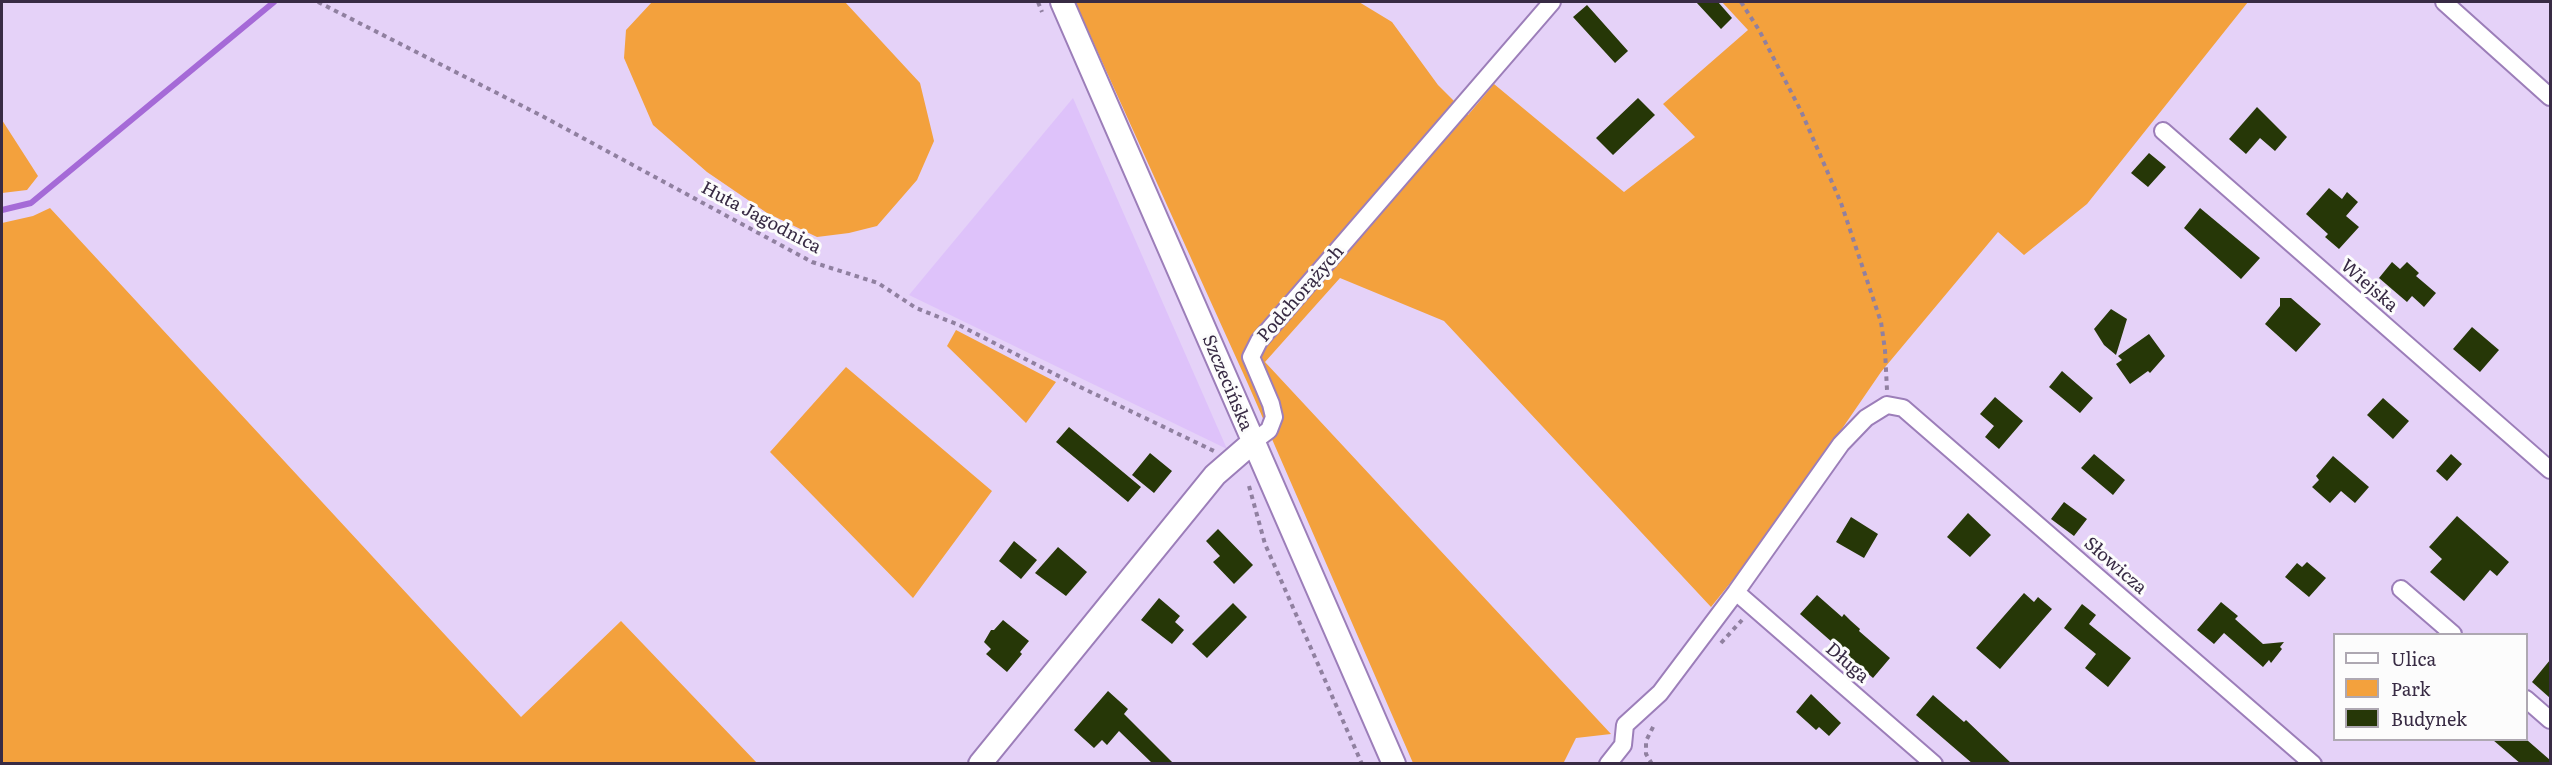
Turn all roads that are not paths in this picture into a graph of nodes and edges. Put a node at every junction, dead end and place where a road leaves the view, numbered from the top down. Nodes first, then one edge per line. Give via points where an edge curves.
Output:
1 (1552, 2) edge
2 (2444, 2) edge
3 (1052, 7) edge
4 (2550, 97) edge
5 (2163, 130) dead end
6 (1239, 452) junction
7 (2550, 470) edge
8 (2401, 589) dead end
9 (1736, 592) junction
10 (2451, 633) edge
11 (2528, 701) edge
12 (2550, 720) edge
13 (980, 764) edge
14 (1394, 764) edge
15 (1608, 764) edge
16 (1934, 764) edge
17 (2313, 764) edge

1 - 6 street, Podchorążych via 1259,341 1251,357 1274,417 1269,430
2 - 4 street
3 - 6 main road, Szczecińska
5 - 7 street, Wiejska
6 - 13 main road, Podchorążych via 1215,475
6 - 14 main road, Szczecińska
8 - 10 street
9 - 15 street via 1660,693 1625,725 1623,745
9 - 16 street, Długa
9 - 17 street, Słowicza via 1841,444 1875,411 1887,405 1903,408
11 - 12 street

